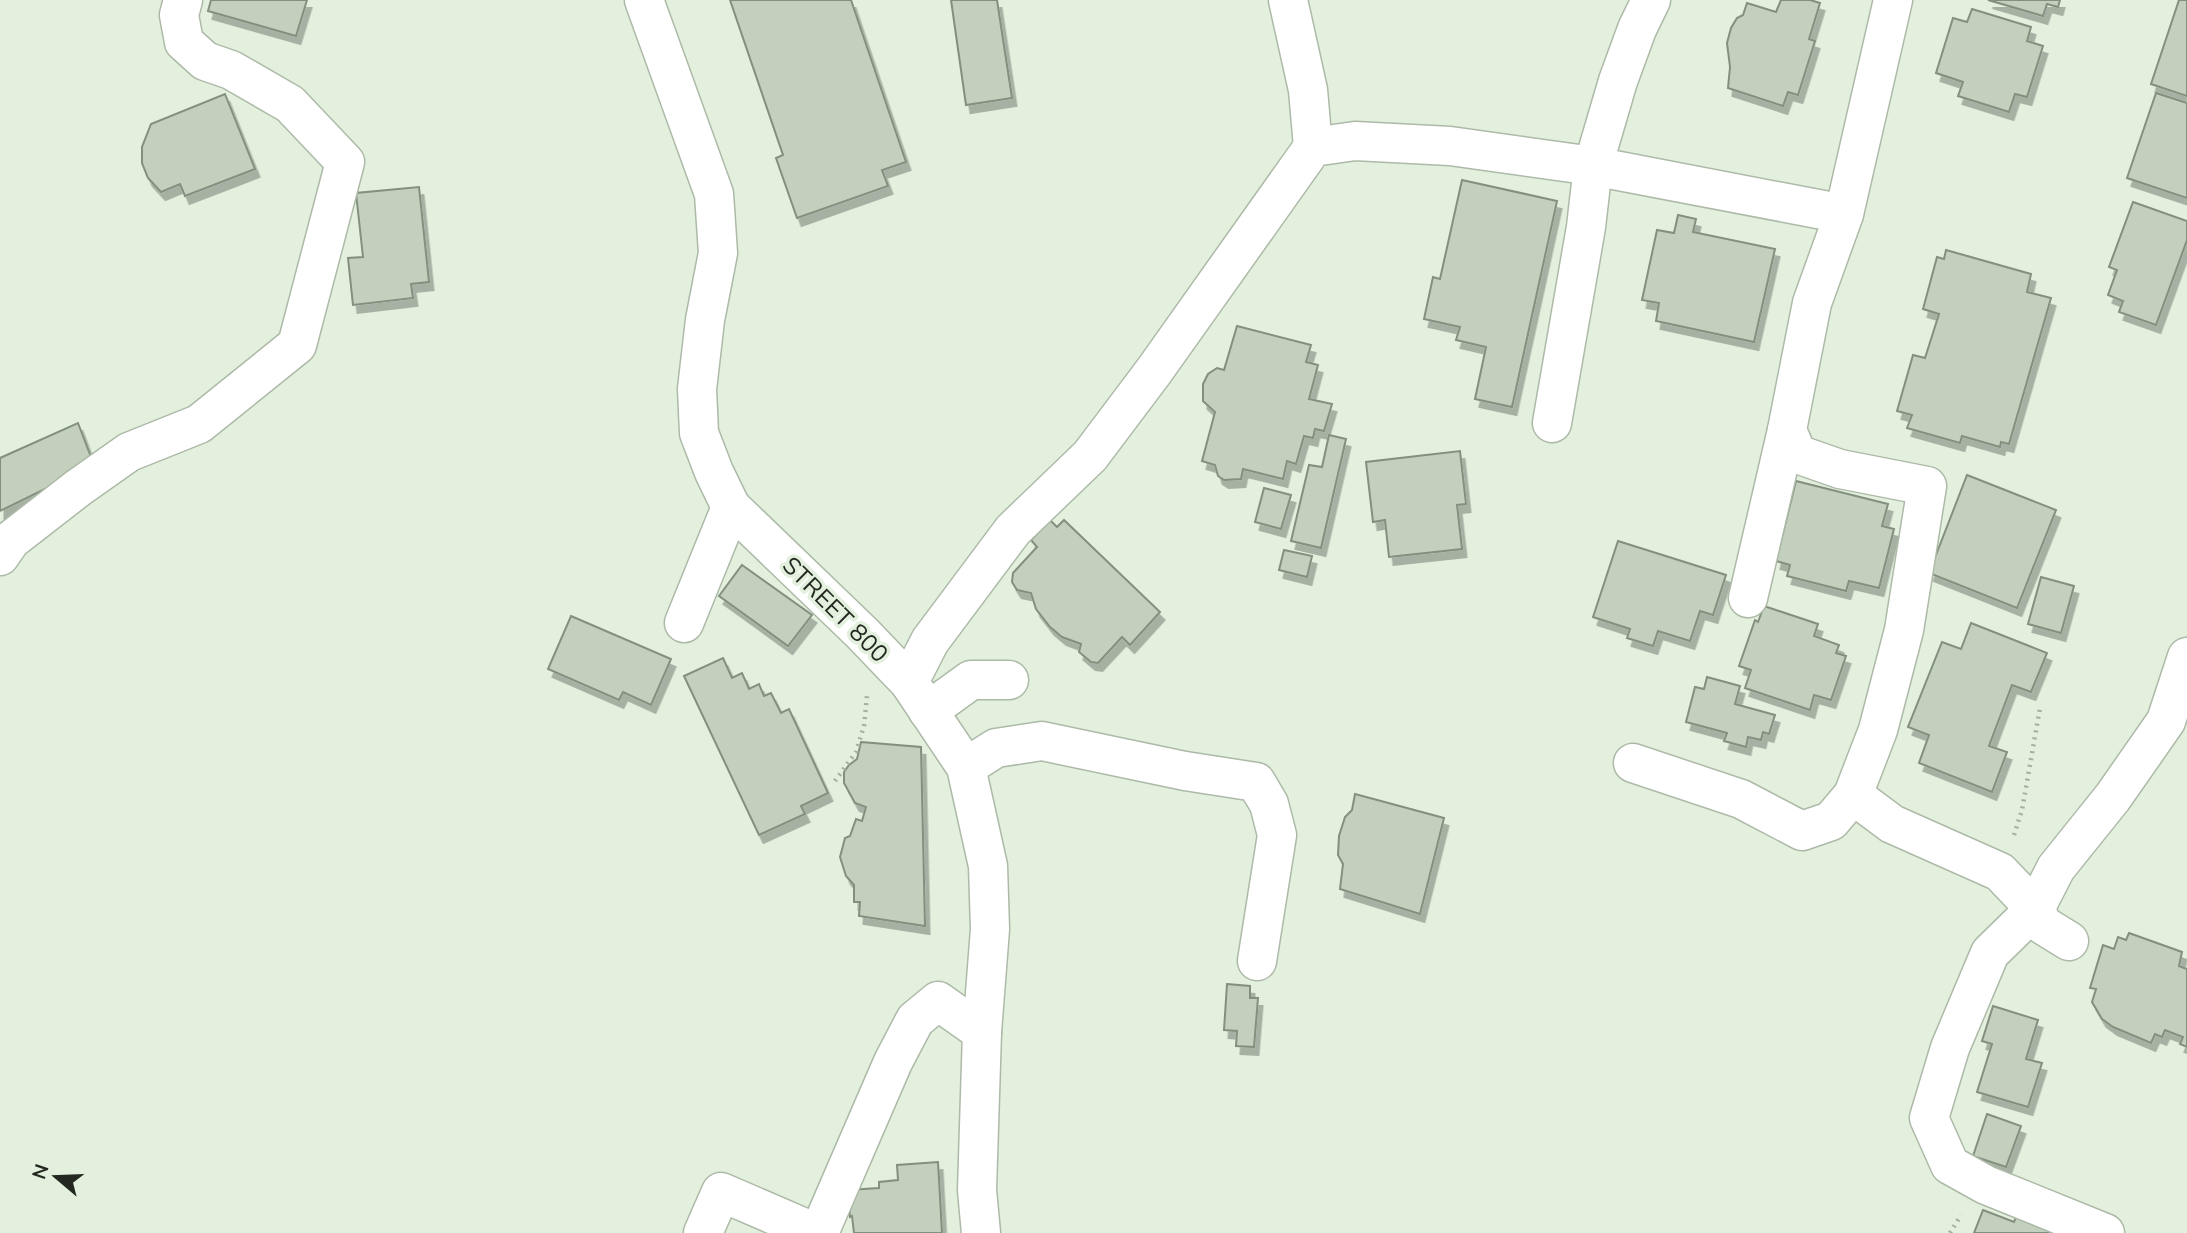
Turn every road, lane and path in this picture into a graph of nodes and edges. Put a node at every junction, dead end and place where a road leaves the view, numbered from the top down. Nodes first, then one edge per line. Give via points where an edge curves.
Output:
1 (183, 0) edge
2 (644, 0) edge
3 (1288, 0) edge
4 (1651, 0) edge
5 (1893, 0) edge
6 (1313, 147) junction
7 (1593, 166) junction
8 (1844, 214) junction
9 (1552, 423) dead end
10 (1787, 430) junction
11 (731, 507) junction
12 (0, 556) edge
13 (1748, 598) dead end
14 (684, 623) dead end
15 (862, 633) junction
16 (2187, 657) edge
17 (1009, 680) dead end
18 (919, 697) junction
19 (2040, 708) dead end
20 (1633, 763) dead end
21 (966, 768) junction
22 (835, 781) dead end
23 (1853, 795) junction
24 (2000, 872) junction
25 (2035, 909) junction
26 (2069, 941) dead end
27 (1257, 961) dead end
28 (982, 1031) junction
29 (703, 1233) edge
30 (818, 1233) edge
31 (981, 1233) edge
32 (2105, 1233) edge

1 - 12 street via 178,15 184,42 205,61 231,70 290,104 345,163 297,345 199,424 130,452 78,488 11,540
2 - 11 street, STREET 800 via 714,194 718,253 697,389 699,433
3 - 6 street via 1308,90
4 - 7 street via 1618,81
5 - 8 street
6 - 7 street via 1355,141 1450,146
6 - 18 street via 1090,456 1013,530 930,641
7 - 8 street
7 - 9 street
8 - 10 street via 1812,303
10 - 13 street
10 - 23 street via 1797,454 1840,469 1927,486 1904,630 1878,730
11 - 14 street
11 - 15 street, STREET 800
15 - 18 street, STREET 800
15 - 22 path via 868,686 864,726 856,752
16 - 25 street via 2166,720 2056,868
17 - 18 street via 971,680
18 - 21 street, STREET 800
19 - 24 path via 2022,810
20 - 23 street via 1741,799 1802,831 1831,821
21 - 27 street via 996,748 1042,741 1256,782 1269,804 1278,835
21 - 28 street, STREET 800 via 988,866 990,929
23 - 24 street via 1892,824
24 - 25 street
25 - 26 street via 2043,925
25 - 32 street via 1990,953 1950,1048 1929,1118 1950,1165 1986,1185
28 - 30 street via 938,1001 915,1020
28 - 31 street, STREET 800 via 977,1190
29 - 30 street via 721,1192

